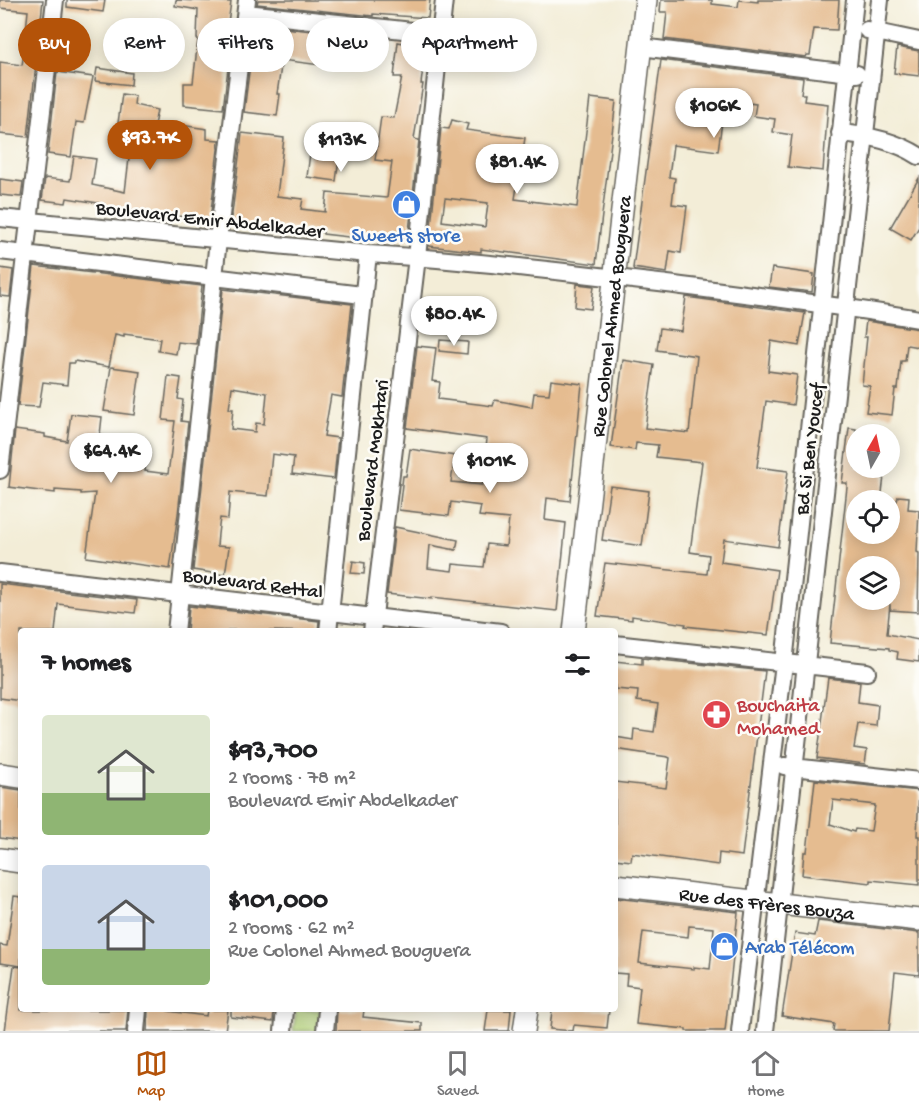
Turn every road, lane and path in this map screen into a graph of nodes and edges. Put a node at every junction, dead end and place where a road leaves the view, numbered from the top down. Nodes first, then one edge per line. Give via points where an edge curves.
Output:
1 (55, 0) edge
2 (444, 0) edge
3 (646, 0) edge
4 (855, 0) edge
5 (880, 0) edge
6 (246, 7) edge
7 (442, 18) edge
8 (852, 26) junction
9 (401, 29) edge
10 (876, 33) junction
11 (919, 40) edge
12 (641, 47) junction
13 (436, 72) edge
14 (847, 73) junction
15 (871, 76) junction
16 (840, 133) junction
17 (864, 135) junction
18 (919, 156) edge
19 (0, 218) edge
20 (29, 221) junction
21 (218, 240) junction
22 (0, 251) edge
23 (25, 254) junction
24 (368, 254) junction
25 (417, 257) junction
26 (215, 277) junction
27 (613, 278) junction
28 (362, 296) junction
29 (821, 303) junction
30 (845, 307) junction
31 (919, 319) edge
32 (3, 413) edge
33 (809, 430) junction
34 (831, 433) junction
35 (0, 470) edge
36 (0, 573) edge
37 (180, 594) junction
38 (330, 613) junction
39 (373, 625) edge
40 (176, 628) edge
41 (328, 628) edge
42 (428, 628) edge
43 (574, 628) edge
44 (618, 644) edge
45 (784, 663) junction
46 (804, 665) junction
47 (867, 672) dead end
48 (771, 765) junction
49 (794, 768) junction
50 (0, 774) edge
51 (18, 777) edge
52 (919, 781) edge
53 (0, 859) edge
54 (18, 862) edge
55 (618, 885) edge
56 (756, 901) junction
57 (779, 904) junction
58 (919, 920) edge
59 (138, 1012) edge
60 (285, 1012) edge
61 (327, 1012) edge
62 (527, 1012) edge
63 (136, 1031) edge
64 (283, 1031) edge
65 (325, 1031) edge
66 (524, 1031) edge
67 (740, 1031) edge
68 (765, 1031) edge

1 - 20 street
2 - 7 street, Boulevard Mokhtari
3 - 12 main road, Rue Colonel Ahmed Bouguera
4 - 8 street, Bd Si Ben Youcef
5 - 10 street, Bd Si Ben Youcef
6 - 9 street
6 - 21 street
8 - 10 street
8 - 14 street, Bd Si Ben Youcef
10 - 11 street
10 - 15 street, Bd Si Ben Youcef
12 - 14 street
12 - 27 main road, Rue Colonel Ahmed Bouguera
13 - 25 street, Boulevard Mokhtari
14 - 15 street
14 - 16 street, Bd Si Ben Youcef
15 - 17 street, Bd Si Ben Youcef
16 - 17 street
16 - 29 street, Bd Si Ben Youcef
17 - 18 street
17 - 30 street, Bd Si Ben Youcef
19 - 20 street, Boulevard Emir Abdelkader
20 - 21 street, Boulevard Emir Abdelkader
20 - 23 street
21 - 24 street, Boulevard Emir Abdelkader
21 - 26 street
22 - 23 street
23 - 26 street
23 - 32 street
24 - 25 street, Boulevard Emir Abdelkader
24 - 28 street, Boulevard Mokhtari
25 - 27 street, Boulevard Emir Abdelkader
25 - 39 street, Boulevard Mokhtari
26 - 28 street
26 - 37 street
27 - 29 street, Boulevard Emir Abdelkader
27 - 43 main road, Rue Colonel Ahmed Bouguera
28 - 38 street, Boulevard Mokhtari
29 - 30 street, Boulevard Emir Abdelkader
29 - 33 street, Bd Si Ben Youcef
30 - 31 street, Boulevard Emir Abdelkader
30 - 34 street, Bd Si Ben Youcef
32 - 35 street
33 - 34 street
33 - 45 street, Bd Si Ben Youcef
34 - 46 street, Bd Si Ben Youcef
36 - 37 street, Boulevard Rettal
37 - 38 street, Boulevard Rettal
37 - 40 street
38 - 39 street, Boulevard Rettal
38 - 41 street, Boulevard Mokhtari
39 - 42 street, Boulevard Rettal
44 - 45 street
45 - 46 street
45 - 48 street, Bd Si Ben Youcef
46 - 47 street
46 - 49 street, Bd Si Ben Youcef
48 - 49 street
48 - 56 street, Bd Si Ben Youcef
49 - 52 street
49 - 57 street, Bd Si Ben Youcef
50 - 51 main road
53 - 54 main road
55 - 56 main road, Rue des Frères Bouza
56 - 57 main road, Rue des Frères Bouza
56 - 67 street, Bd Si Ben Youcef
57 - 58 main road, Rue des Frères Bouza
57 - 68 street, Bd Si Ben Youcef
59 - 63 street
60 - 64 street
61 - 65 street
62 - 66 main road

